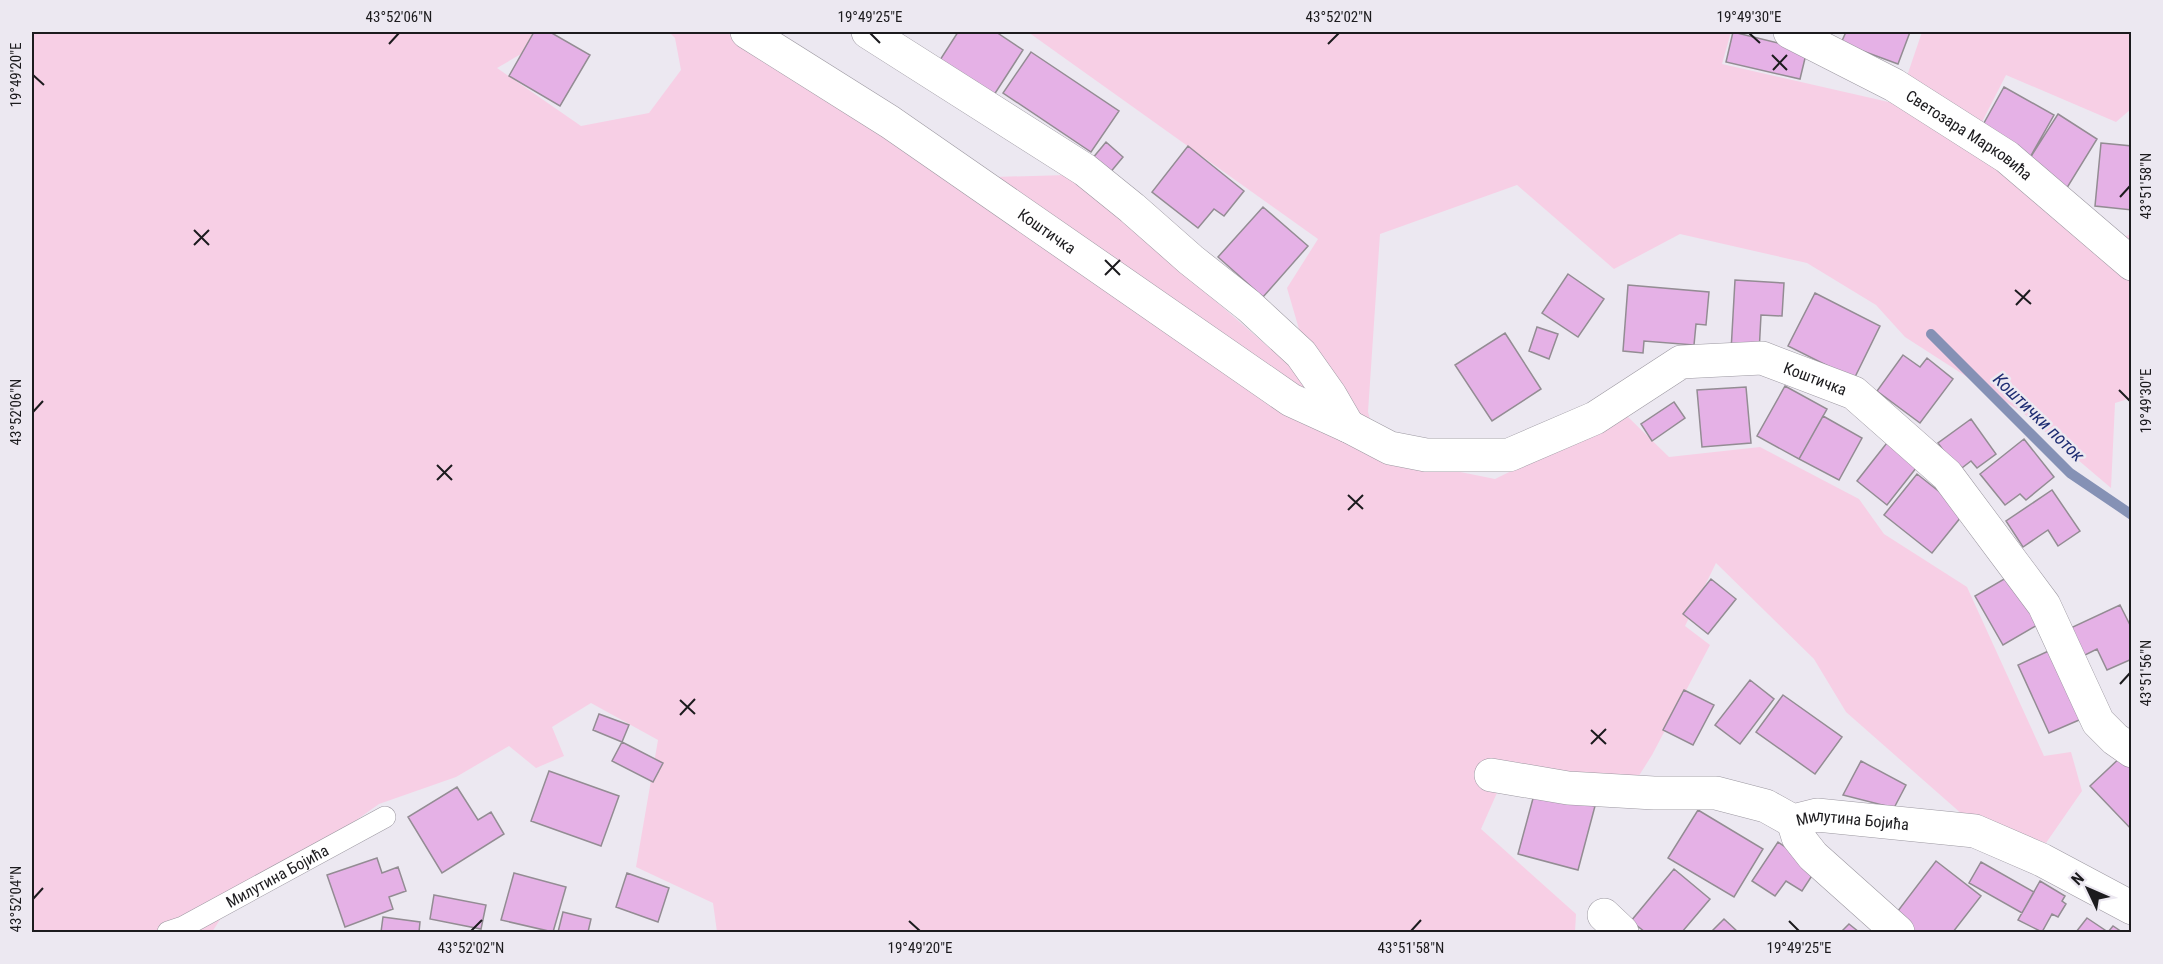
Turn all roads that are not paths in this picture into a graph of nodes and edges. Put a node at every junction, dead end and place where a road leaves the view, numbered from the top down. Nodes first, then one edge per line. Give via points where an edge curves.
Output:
1 (747, 32) edge
2 (868, 32) edge
3 (1790, 32) edge
4 (2132, 264) edge
5 (1348, 426) junction
6 (2126, 737) edge
7 (1491, 775) dead end
8 (385, 817) dead end
9 (1793, 821) junction
10 (2132, 908) edge
11 (168, 933) edge
12 (1898, 933) edge

1 - 5 street, Коштичка via 890,122 1291,400
2 - 5 street via 1085,170 1132,208 1301,354
3 - 4 street, Светозара Марковића via 1894,85 2007,157
5 - 6 street, Коштичка via 1390,448 1417,454 1509,455 1595,418 1681,362 1761,358 1854,393 1947,475 2044,605 2098,722
7 - 9 street, Милутина Бојића via 1568,788 1654,794 1716,793 1766,806
8 - 11 lane, Милутина Бојића
9 - 10 street, Милутина Бојића via 1817,815 1975,831 2042,860
9 - 12 street via 1798,837 1813,856

